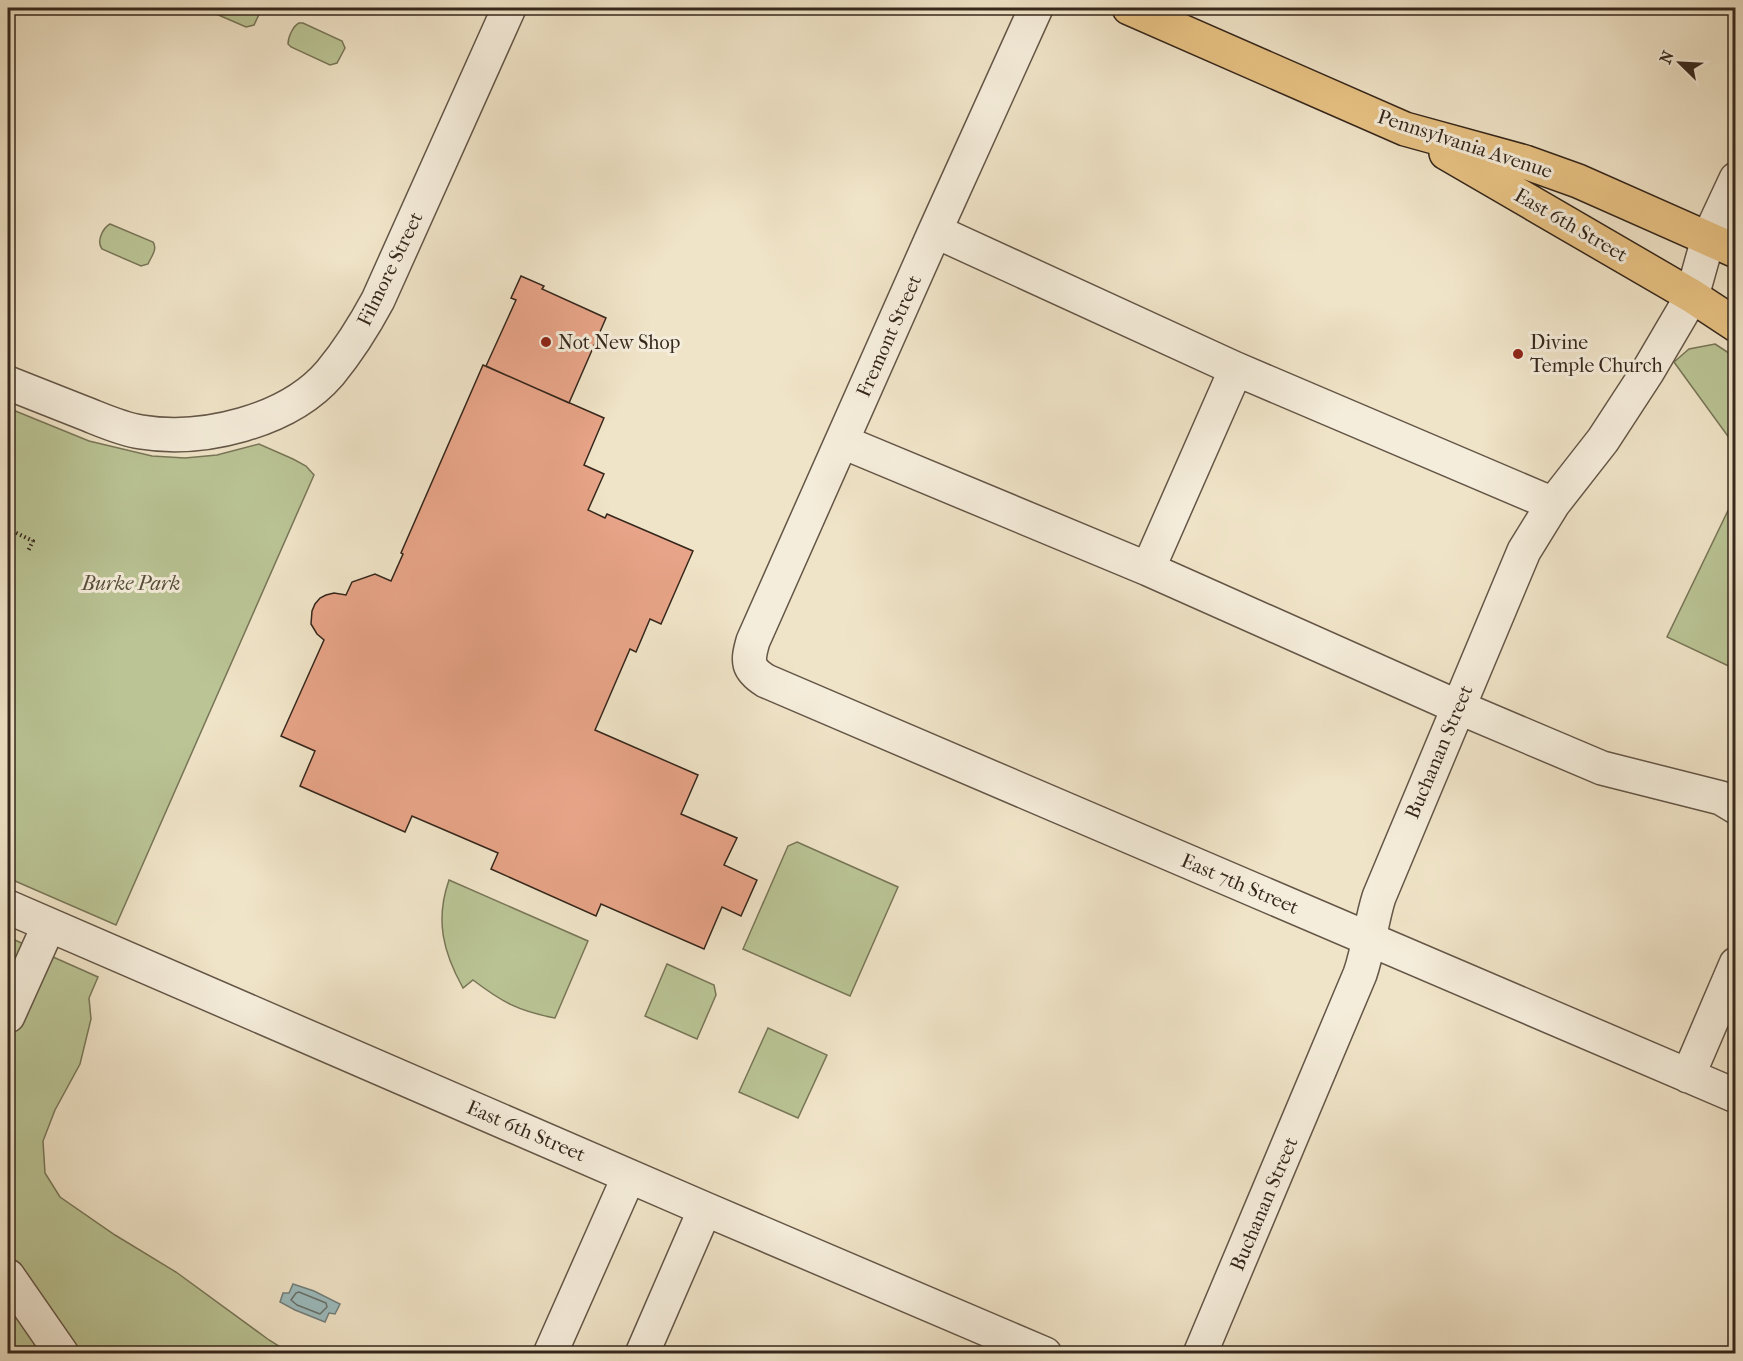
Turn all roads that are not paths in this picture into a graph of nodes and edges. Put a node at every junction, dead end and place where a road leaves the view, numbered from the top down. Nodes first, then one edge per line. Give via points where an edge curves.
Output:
1 (509, 8) edge
2 (1036, 8) edge
3 (1129, 8) edge
4 (1405, 129) junction
5 (1736, 179) edge
6 (934, 231) junction
7 (1722, 245) edge
8 (1692, 296) junction
9 (1736, 325) edge
10 (1236, 369) junction
11 (8, 384) edge
12 (843, 442) junction
13 (1553, 504) junction
14 (1148, 569) junction
15 (750, 666) joint
16 (1458, 707) junction
17 (1736, 807) edge
18 (8, 907) edge
19 (49, 925) junction
20 (1368, 939) junction
21 (1736, 964) edge
22 (8, 1016) edge
23 (1688, 1076) junction
24 (1736, 1096) edge
25 (629, 1176) junction
26 (705, 1209) junction
27 (8, 1276) edge
28 (62, 1353) edge
29 (550, 1353) edge
30 (642, 1353) edge
31 (1045, 1353) edge
32 (1200, 1353) edge

1 - 11 street, Filmore Street via 378,300 359,334 328,374 300,398 266,417 235,427 169,434 116,426
2 - 6 street, Fremont Street
3 - 4 main road, Pennsylvania Avenue
4 - 7 main road, Pennsylvania Avenue via 1578,181
4 - 8 main road, East 6th Street
5 - 7 street, Buchanan Street
6 - 10 street
6 - 12 street, Fremont Street
7 - 8 street, Buchanan Street
8 - 9 main road, East 6th Street
8 - 13 street, Buchanan Street via 1603,440
10 - 13 street
10 - 14 street
12 - 14 street
12 - 15 street, Fremont Street via 753,641
13 - 16 street, Buchanan Street via 1524,551
14 - 16 street
15 - 20 street, East 7th Street via 766,681
16 - 17 street via 1602,768 1721,798
16 - 20 street, Buchanan Street via 1379,897
18 - 19 street, East 6th Street
19 - 22 street
19 - 25 street, East 6th Street
20 - 23 street, East 7th Street
20 - 32 street, Buchanan Street via 1360,974
21 - 23 street
23 - 24 street, East 7th Street
25 - 26 street, East 6th Street
25 - 29 street
26 - 30 street
26 - 31 street, East 6th Street
27 - 28 street

